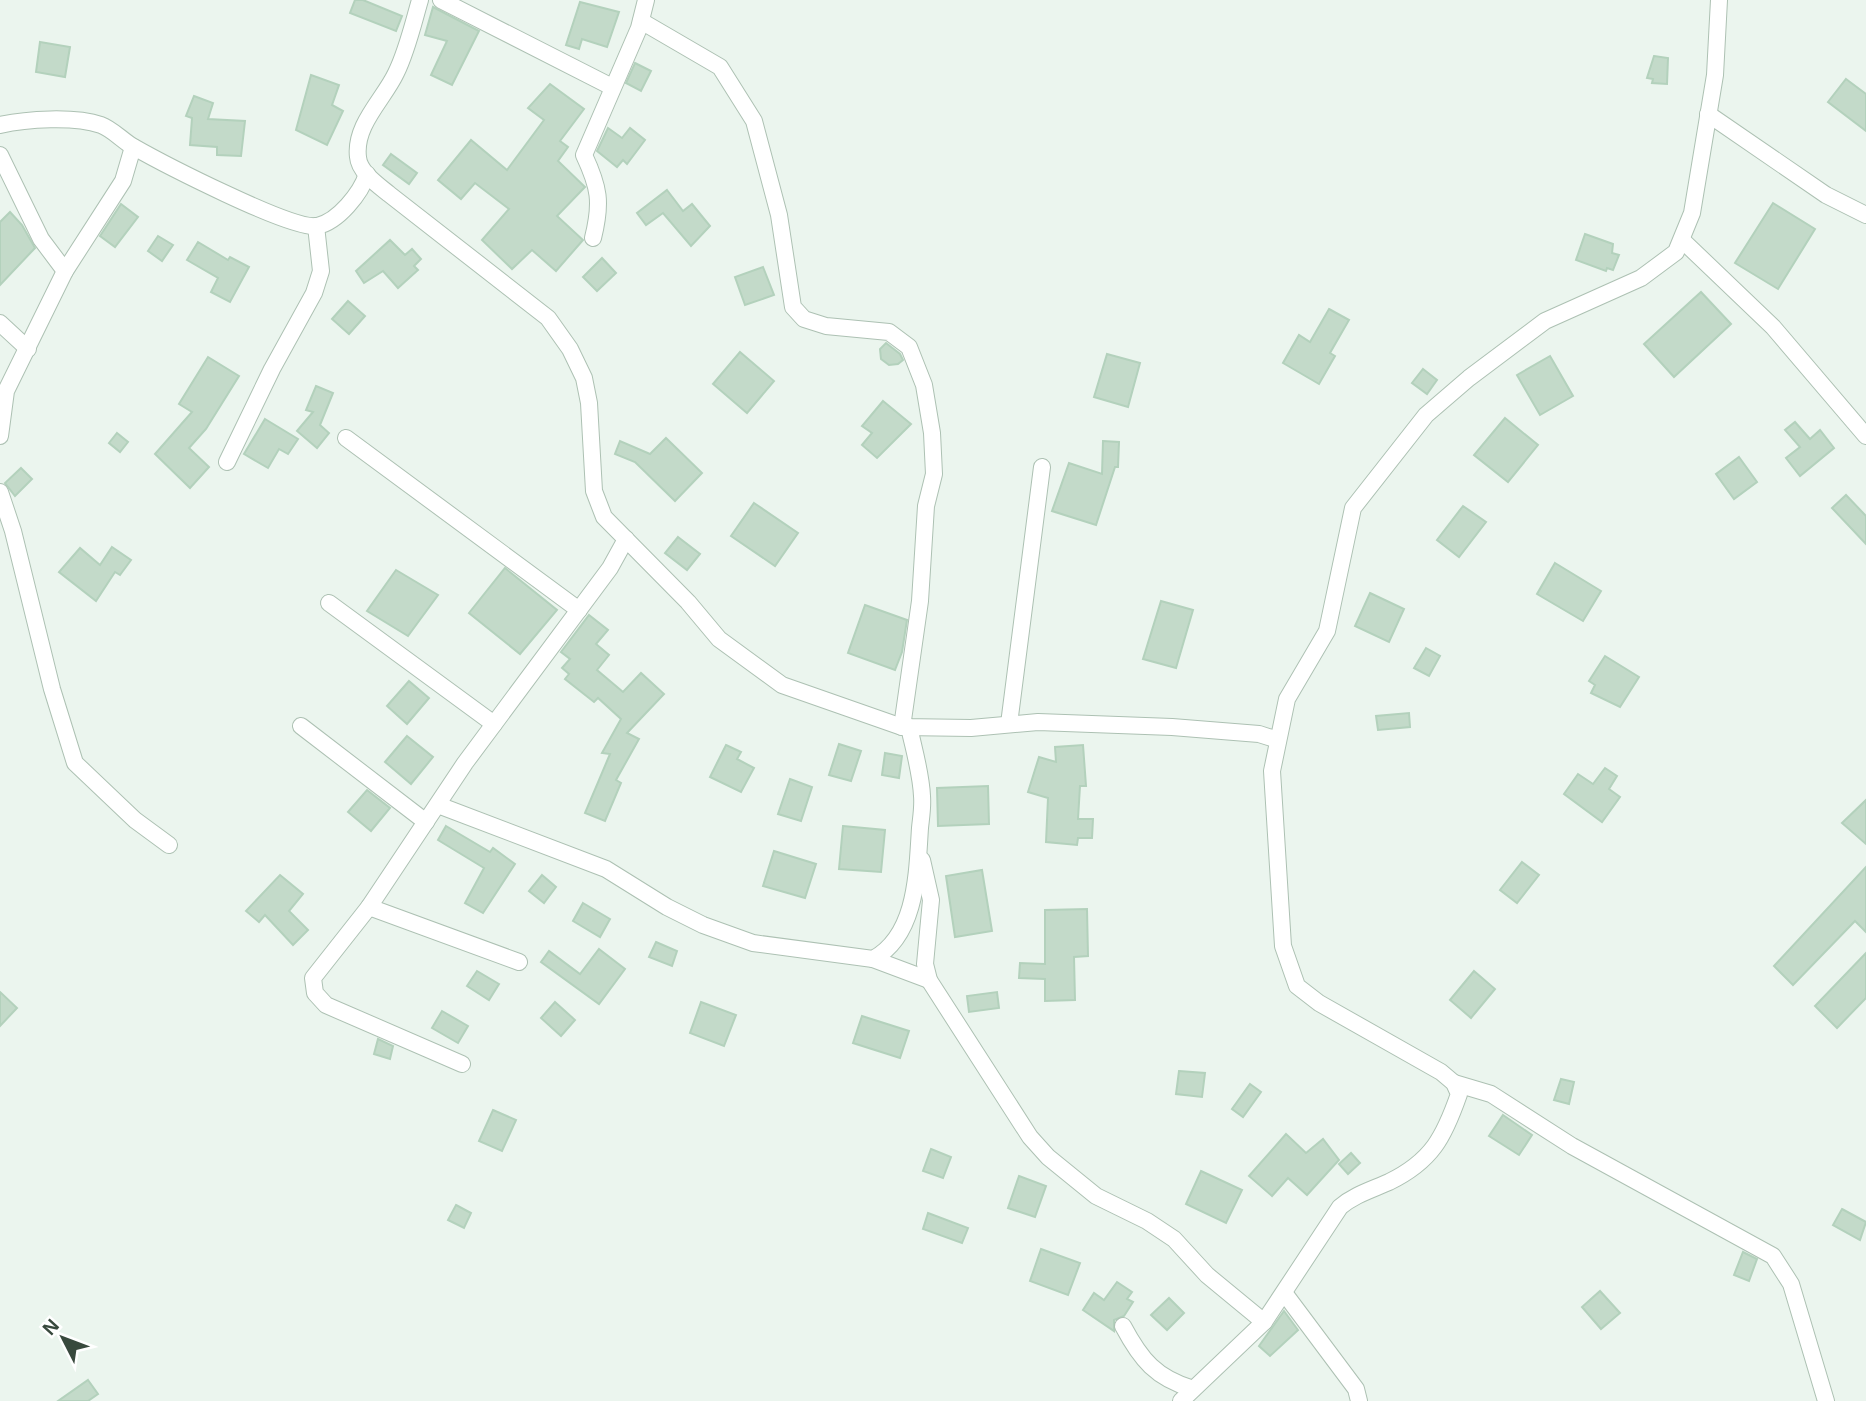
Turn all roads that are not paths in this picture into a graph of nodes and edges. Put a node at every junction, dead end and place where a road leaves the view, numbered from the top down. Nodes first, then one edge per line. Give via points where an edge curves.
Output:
1 (420, 0) edge
2 (441, 0) edge
3 (646, 0) edge
4 (1719, 0) edge
5 (641, 21) junction
6 (612, 87) junction
7 (1708, 114) junction
8 (0, 125) edge
9 (133, 147) junction
10 (0, 155) edge
11 (366, 174) junction
12 (1866, 215) edge
13 (316, 226) junction
14 (593, 238) dead end
15 (1682, 240) junction
16 (65, 271) junction
17 (0, 323) edge
18 (28, 349) junction
19 (0, 436) edge
20 (1866, 436) edge
21 (346, 439) dead end
22 (227, 462) dead end
23 (1042, 467) dead end
24 (2, 501) edge
25 (626, 539) junction
26 (329, 603) dead end
27 (579, 610) junction
28 (494, 724) junction
29 (1009, 724) junction
30 (301, 726) dead end
31 (905, 727) junction
32 (1278, 740) junction
33 (438, 805) junction
34 (426, 822) junction
35 (169, 845) dead end
36 (919, 850) junction
37 (369, 907) junction
38 (873, 959) junction
39 (519, 961) dead end
40 (929, 980) junction
41 (462, 1064) dead end
42 (1454, 1083) junction
43 (1285, 1294) junction
44 (1264, 1322) junction
45 (1123, 1326) dead end
46 (1193, 1389) junction
47 (1181, 1401) edge
48 (1359, 1401) edge
49 (1826, 1401) edge

1 - 11 street via 396,73 360,138 357,158
2 - 6 street
3 - 5 street
4 - 7 street
5 - 6 street
5 - 31 street via 720,67 754,121 786,248 793,307 804,319 826,326 890,332 909,347 924,385 934,474 926,506
6 - 14 street via 584,155 599,191
7 - 12 street via 1826,195
7 - 15 street via 1692,213
8 - 9 street via 21,120 101,125
9 - 13 street via 285,220
9 - 16 street via 122,181
10 - 16 street via 41,239
11 - 13 street via 334,218
11 - 25 street via 548,318 584,377 594,491 604,517
13 - 22 street via 321,271 314,293
15 - 20 street via 1773,327
15 - 32 street via 1676,253 1641,278 1545,321 1426,415 1353,508 1327,631 1287,699
16 - 18 street
17 - 18 street
18 - 19 street via 6,391
21 - 27 street
23 - 29 street
24 - 35 street via 75,763 135,820
25 - 27 street
25 - 31 street via 719,639 782,685
26 - 28 street
27 - 28 street
28 - 33 street
29 - 31 street
29 - 32 street via 1172,727 1259,734
30 - 34 street
31 - 36 street via 923,798
32 - 42 street via 1272,771 1283,946 1297,986
33 - 34 street
33 - 38 street via 606,869 703,925 753,943
34 - 37 street
36 - 38 street via 912,901 899,933 885,953
36 - 40 street via 931,900 925,964
37 - 39 street
37 - 41 street via 318,968 314,993 326,1005
38 - 40 street
40 - 44 street via 1030,1137 1048,1157 1096,1196 1174,1239 1207,1275
42 - 43 street via 1459,1094 1433,1151 1399,1176 1351,1198 1340,1208
42 - 49 street via 1491,1094 1572,1146 1773,1256 1791,1284
43 - 44 street
43 - 48 street via 1356,1389
44 - 46 street
45 - 46 street via 1153,1369 1167,1381
46 - 47 street

